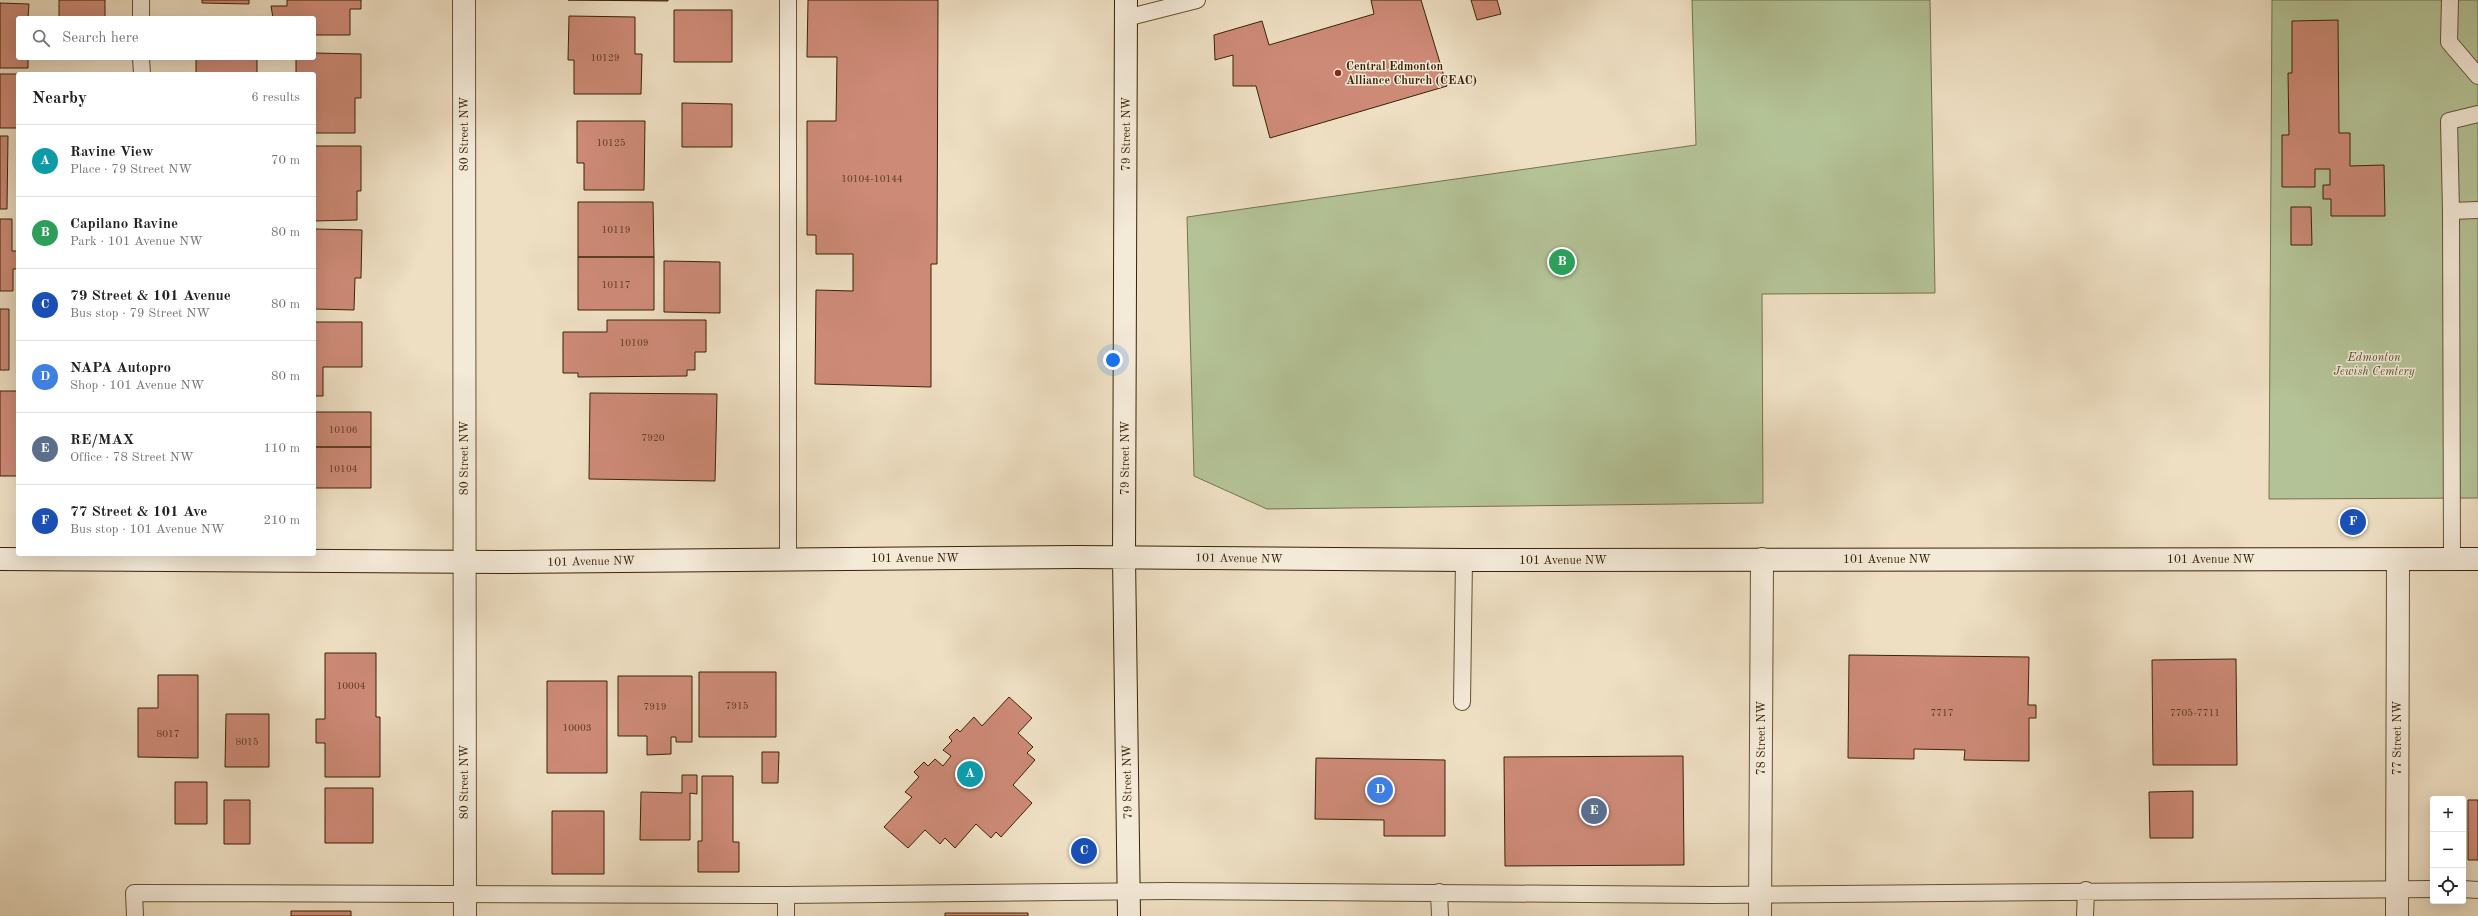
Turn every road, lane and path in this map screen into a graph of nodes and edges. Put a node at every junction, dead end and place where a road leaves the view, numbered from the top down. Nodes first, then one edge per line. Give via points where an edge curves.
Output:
1 (141, 0) edge
2 (464, 0) edge
3 (788, 0) edge
4 (1197, 0) edge
5 (2450, 0) edge
6 (1126, 9) edge
7 (141, 16) edge
8 (142, 60) edge
9 (142, 72) edge
10 (2478, 76) edge
11 (2478, 114) edge
12 (2478, 210) edge
13 (2451, 211) junction
14 (145, 556) edge
15 (1124, 557) junction
16 (0, 559) edge
17 (788, 559) junction
18 (1762, 559) junction
19 (2452, 559) junction
20 (2478, 559) edge
21 (1464, 560) junction
22 (463, 561) junction
23 (2398, 561) junction
24 (1462, 702) dead end
25 (2396, 888) junction
26 (2430, 889) edge
27 (2466, 889) edge
28 (2086, 890) junction
29 (2478, 890) edge
30 (1128, 891) junction
31 (1439, 892) junction
32 (465, 894) junction
33 (786, 894) junction
34 (1760, 894) junction
35 (135, 916) edge
36 (465, 916) edge
37 (786, 916) edge
38 (1129, 916) edge
39 (1440, 916) edge
40 (1760, 916) edge
41 (2086, 916) edge
42 (2397, 916) edge

1 - 7 lane
2 - 22 street, 80 Street NW
3 - 17 lane
4 - 6 lane
5 - 10 lane via 2449,42
6 - 15 street, 79 Street NW
8 - 9 lane
11 - 13 lane via 2449,121
12 - 13 lane
13 - 19 lane
14 - 16 street, 101 Avenue NW
14 - 22 street, 101 Avenue NW
15 - 17 street, 101 Avenue NW
15 - 21 street, 101 Avenue NW
15 - 30 street, 79 Street NW
17 - 22 street, 101 Avenue NW
18 - 21 street, 101 Avenue NW
18 - 23 street, 101 Avenue NW
18 - 34 street, 78 Street NW
19 - 20 street, 101 Avenue NW
19 - 23 street, 101 Avenue NW
21 - 24 lane
22 - 32 street, 80 Street NW
23 - 25 street, 77 Street NW
25 - 26 lane
25 - 28 lane
25 - 42 street, 77 Street NW
27 - 29 lane
28 - 34 lane
28 - 41 lane
30 - 31 lane
30 - 33 lane
30 - 38 street, 79 Street NW
31 - 34 lane
31 - 39 lane
32 - 33 lane
32 - 35 lane via 134,892
32 - 36 street, 80 Street NW
33 - 37 lane
34 - 40 street, 78 Street NW

